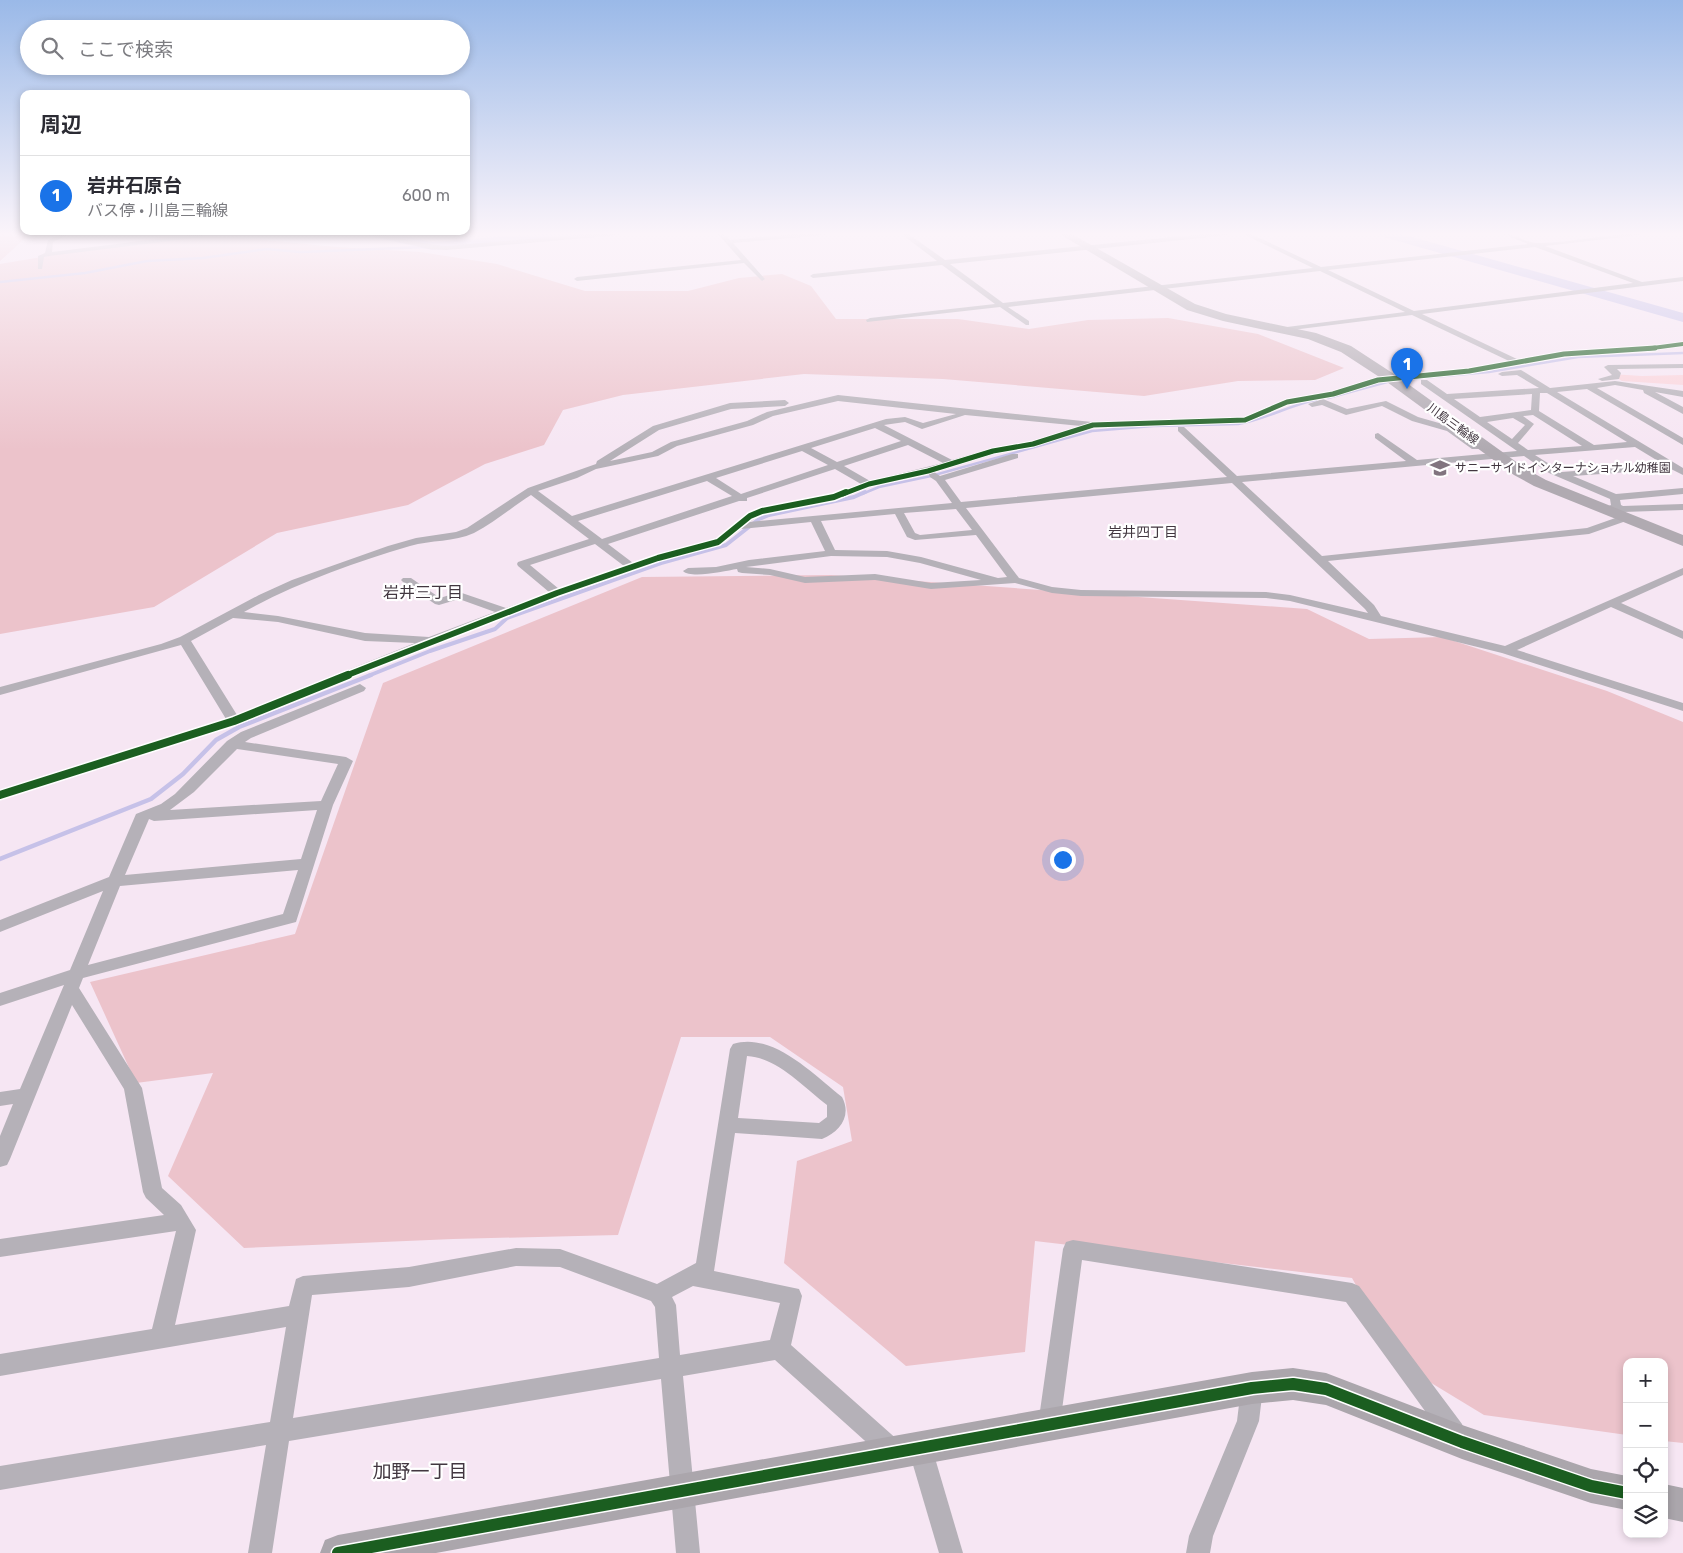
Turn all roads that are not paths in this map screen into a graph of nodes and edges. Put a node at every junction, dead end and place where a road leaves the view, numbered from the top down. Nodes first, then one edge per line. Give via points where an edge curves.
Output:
1 (1007, 305) edge
2 (1188, 305) edge
3 (1399, 305) edge
4 (1474, 305) edge
5 (1003, 306) junction
6 (1415, 313) junction
7 (870, 320) dead end
8 (1026, 323) dead end
9 (1287, 329) junction
10 (1683, 344) edge
11 (1519, 363) junction
12 (1683, 366) edge
13 (1395, 381) junction
14 (1424, 382) junction
15 (1586, 386) junction
16 (1638, 386) junction
17 (1551, 390) junction
18 (1536, 391) junction
19 (1683, 394) edge
20 (1446, 397) junction
21 (838, 398) junction
22 (1683, 411) edge
23 (967, 412) junction
24 (1535, 412) junction
25 (1469, 413) junction
26 (1442, 415) junction
27 (1514, 415) junction
28 (1479, 420) junction
29 (876, 425) junction
30 (1094, 425) junction
31 (1181, 428) junction
32 (1378, 436) dead end
33 (908, 442) junction
34 (1683, 442) edge
35 (1512, 444) junction
36 (1637, 444) junction
37 (1591, 447) junction
38 (804, 448) junction
39 (1525, 453) junction
40 (1492, 455) junction
41 (1414, 462) junction
42 (952, 464) junction
43 (836, 466) junction
44 (1672, 466) junction
45 (593, 467) junction
46 (1683, 472) edge
47 (934, 475) junction
48 (1560, 475) junction
49 (708, 478) junction
50 (1235, 479) junction
51 (869, 484) junction
52 (531, 490) junction
53 (1683, 491) edge
54 (740, 497) junction
55 (959, 505) junction
56 (1683, 507) edge
57 (1616, 508) junction
58 (762, 511) junction
59 (898, 511) junction
60 (815, 519) junction
61 (570, 520) junction
62 (742, 526) junction
63 (979, 532) junction
64 (598, 541) junction
65 (1683, 541) edge
66 (831, 553) junction
67 (1320, 559) junction
68 (632, 567) junction
69 (716, 570) junction
70 (1683, 570) edge
71 (688, 571) dead end
72 (406, 580) dead end
73 (1015, 580) junction
74 (998, 581) junction
75 (557, 593) junction
76 (1611, 603) junction
77 (505, 612) junction
78 (231, 614) junction
79 (1377, 620) junction
80 (1683, 635) edge
81 (184, 640) junction
82 (433, 640) junction
83 (1506, 650) junction
84 (360, 688) dead end
85 (0, 691) edge
86 (1683, 707) edge
87 (234, 721) junction
88 (232, 744) junction
89 (0, 795) edge
90 (326, 805) junction
91 (141, 817) junction
92 (306, 864) junction
93 (114, 881) junction
94 (0, 926) edge
95 (73, 982) junction
96 (0, 1000) edge
97 (26, 1095) junction
98 (0, 1099) edge
99 (727, 1125) junction
100 (0, 1159) edge
101 (181, 1221) junction
102 (0, 1248) edge
103 (691, 1276) junction
104 (658, 1294) junction
105 (298, 1314) junction
106 (161, 1338) junction
107 (779, 1349) junction
108 (0, 1364) edge
109 (671, 1366) junction
110 (1252, 1388) junction
111 (1049, 1425) junction
112 (280, 1431) junction
113 (1462, 1442) junction
114 (907, 1450) junction
115 (0, 1478) edge
116 (682, 1491) junction
117 (1623, 1493) edge
118 (1668, 1503) edge
119 (1683, 1506) edge
120 (260, 1553) edge
121 (338, 1553) edge
122 (688, 1553) edge
123 (951, 1553) edge
124 (1198, 1553) edge

1 - 5 street
2 - 9 main road, 川島三輪線
3 - 6 street
4 - 6 street
5 - 7 street
5 - 8 street
6 - 9 street
6 - 11 street
9 - 13 main road, 川島三輪線 via 1346,349
10 - 11 street via 1644,350 1564,354
11 - 13 street
12 - 15 street via 1608,368 1617,375 1588,382
13 - 14 street
13 - 26 main road, 川島三輪線
13 - 30 street via 1287,402 1245,420
14 - 17 street via 1518,372
14 - 20 street
15 - 16 street via 1615,383
15 - 17 street
15 - 34 street
16 - 19 street
16 - 22 street
17 - 18 street
17 - 36 street
18 - 20 street
18 - 24 street
20 - 25 street
21 - 23 street
21 - 45 street via 711,432 674,444 656,454
21 - 45 street via 816,397 713,410 656,428
23 - 29 street via 922,426 911,420 896,419
23 - 30 street
24 - 27 street
24 - 37 street
25 - 26 street
25 - 28 street
26 - 40 main road, 川島三輪線
27 - 28 street
27 - 35 street via 1530,424
28 - 35 street
29 - 33 street
29 - 38 street
30 - 42 street
31 - 40 street via 1235,428 1265,422 1323,402 1346,412 1383,403 1415,419 1450,429
31 - 47 street via 1092,434 1044,450
31 - 50 street
32 - 41 street
33 - 42 street
33 - 43 street
35 - 39 street
36 - 37 street
36 - 44 street
37 - 39 street
38 - 43 street
38 - 49 street
39 - 40 street
39 - 48 street
40 - 41 street
40 - 57 main road, 川島三輪線 via 1540,482
41 - 50 street
42 - 47 street
43 - 51 street
43 - 54 street
44 - 46 street
44 - 48 street
45 - 52 street
47 - 51 street
47 - 55 street
48 - 57 street
49 - 54 street
49 - 61 street
50 - 55 street
50 - 67 street
51 - 58 street via 834,497
52 - 61 street
52 - 78 street via 471,530 392,548 296,582
53 - 57 street
54 - 58 street
54 - 64 street
55 - 59 street
55 - 63 street
56 - 57 street
57 - 65 main road, 川島三輪線
57 - 67 street via 1589,531
58 - 62 street via 750,516
59 - 60 street
59 - 63 street via 911,535 919,538
60 - 62 street
60 - 66 street
61 - 64 street
62 - 68 street via 718,542
63 - 73 street
64 - 68 street
64 - 75 street via 522,564
66 - 69 street
66 - 74 street via 887,554
67 - 79 street via 1370,607
68 - 75 street
69 - 71 street
69 - 74 street via 770,572 805,580 875,577 931,586
70 - 76 street
72 - 77 street via 440,602 459,595
73 - 74 street
73 - 79 street via 1052,590 1080,593 1266,594
75 - 77 street
76 - 80 street
76 - 83 street
77 - 82 street
78 - 81 street
78 - 82 street via 278,619 365,637
79 - 83 street
81 - 85 street
81 - 87 street
82 - 87 street
83 - 86 street
84 - 88 street via 246,734
87 - 89 street
88 - 90 street via 346,761
88 - 91 street via 169,805
90 - 91 street
90 - 92 street
91 - 93 street
92 - 93 street
92 - 95 street via 290,918
93 - 94 street
93 - 95 street
95 - 96 street
95 - 97 street
95 - 101 street via 133,1088 153,1192 174,1210
97 - 98 street
97 - 100 street
99 - 99 street via 739,1049 762,1050 779,1058 836,1102 836,1120 822,1131
99 - 103 street via 705,1269
101 - 102 street
101 - 106 street via 186,1230
103 - 104 street
103 - 107 street via 792,1296
104 - 105 street via 560,1258 516,1257 409,1277 303,1286
104 - 109 street via 665,1305
105 - 106 street
105 - 112 street
106 - 108 street
107 - 109 street
107 - 114 street
109 - 112 street
109 - 116 street
110 - 111 street
110 - 113 street via 1293,1384 1326,1389
110 - 124 street via 1248,1421 1201,1536
111 - 113 street via 1073,1249 1352,1293
111 - 114 street
112 - 115 street
112 - 120 street
113 - 117 street via 1591,1486
114 - 116 street
114 - 123 street
116 - 121 street
116 - 122 street
118 - 119 street

